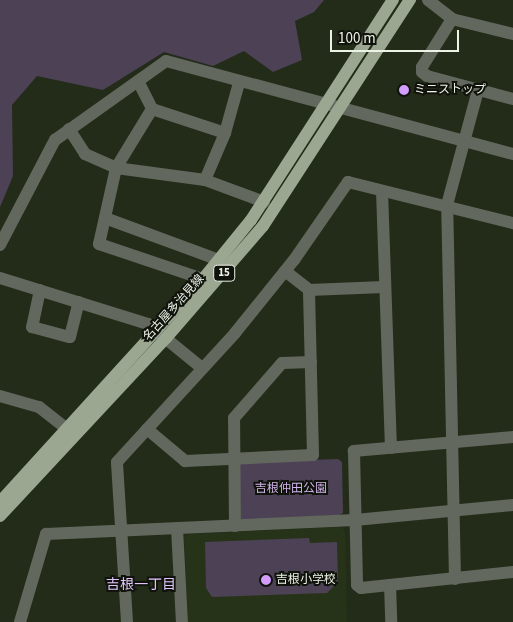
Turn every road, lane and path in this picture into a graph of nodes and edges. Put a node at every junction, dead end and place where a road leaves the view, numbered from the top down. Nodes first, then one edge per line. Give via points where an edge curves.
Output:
1 (393, 0) edge
2 (410, 0) edge
3 (428, 0) edge
4 (452, 19) junction
5 (513, 34) edge
6 (138, 81) junction
7 (239, 83) junction
8 (478, 90) junction
9 (513, 99) edge
10 (327, 104) junction
11 (152, 108) junction
12 (341, 108) junction
13 (69, 129) junction
14 (225, 133) junction
15 (465, 141) junction
16 (513, 154) edge
17 (116, 168) junction
18 (205, 180) junction
19 (382, 191) junction
20 (264, 202) junction
21 (447, 205) junction
22 (105, 218) junction
23 (513, 223) edge
24 (0, 244) edge
25 (219, 260) junction
26 (285, 271) junction
27 (0, 278) edge
28 (203, 278) junction
29 (384, 287) junction
30 (40, 290) junction
31 (309, 290) junction
32 (79, 302) junction
33 (161, 334) junction
34 (311, 362) junction
35 (202, 368) junction
36 (0, 396) edge
37 (67, 429) junction
38 (147, 429) junction
39 (513, 437) edge
40 (452, 443) junction
41 (391, 448) junction
42 (233, 459) junction
43 (0, 502) edge
44 (513, 505) edge
45 (454, 511) junction
46 (0, 516) edge
47 (355, 520) junction
48 (235, 526) junction
49 (177, 528) junction
50 (119, 531) junction
51 (513, 572) edge
52 (455, 579) junction
53 (390, 585) junction
54 (20, 622) edge
55 (127, 622) edge
56 (182, 622) edge
57 (391, 622) edge

1 - 10 main road, 名古屋多治見線 / 15
2 - 12 main road, 名古屋多治見線 / 15
3 - 4 street
4 - 5 street
4 - 8 street via 422,66 422,72
6 - 7 street via 166,62
6 - 11 street
6 - 13 street
7 - 10 street
7 - 14 street
8 - 9 street
8 - 15 street
10 - 12 street
10 - 20 main road, 名古屋多治見線 / 15
11 - 14 street
11 - 17 street
12 - 15 street
12 - 33 main road, 名古屋多治見線 / 15 via 263,226
13 - 17 street via 84,154
13 - 24 street via 56,140
14 - 18 street
15 - 16 street
15 - 21 street
17 - 18 street
17 - 22 street
18 - 20 street
19 - 21 street
19 - 26 street via 348,182
19 - 29 street
20 - 25 main road, 名古屋多治見線 / 15
21 - 23 street
21 - 40 street
22 - 25 street
22 - 28 street via 98,244
25 - 28 main road, 名古屋多治見線 / 15
26 - 31 street
26 - 35 street
27 - 30 street
28 - 33 main road, 名古屋多治見線 / 15
29 - 31 street
29 - 41 street
30 - 32 street
30 - 32 street via 32,327 70,337
31 - 34 street
32 - 33 street
33 - 35 street
33 - 37 main road, 名古屋多治見線 / 15
33 - 46 main road, 名古屋多治見線 / 15
34 - 42 street via 282,363 234,418
34 - 42 street via 313,455
35 - 38 street
36 - 37 street via 39,407
37 - 43 main road, 名古屋多治見線 / 15
38 - 42 street via 185,461
38 - 50 street via 117,462
39 - 40 street
40 - 41 street
40 - 45 street
41 - 47 street via 354,451
42 - 48 street
44 - 45 street
45 - 47 street
45 - 52 street
47 - 48 street
47 - 53 street via 357,585 361,588
48 - 49 street
49 - 50 street
49 - 56 street
50 - 54 street via 46,534
50 - 55 street
51 - 52 street
52 - 53 street
53 - 57 street

